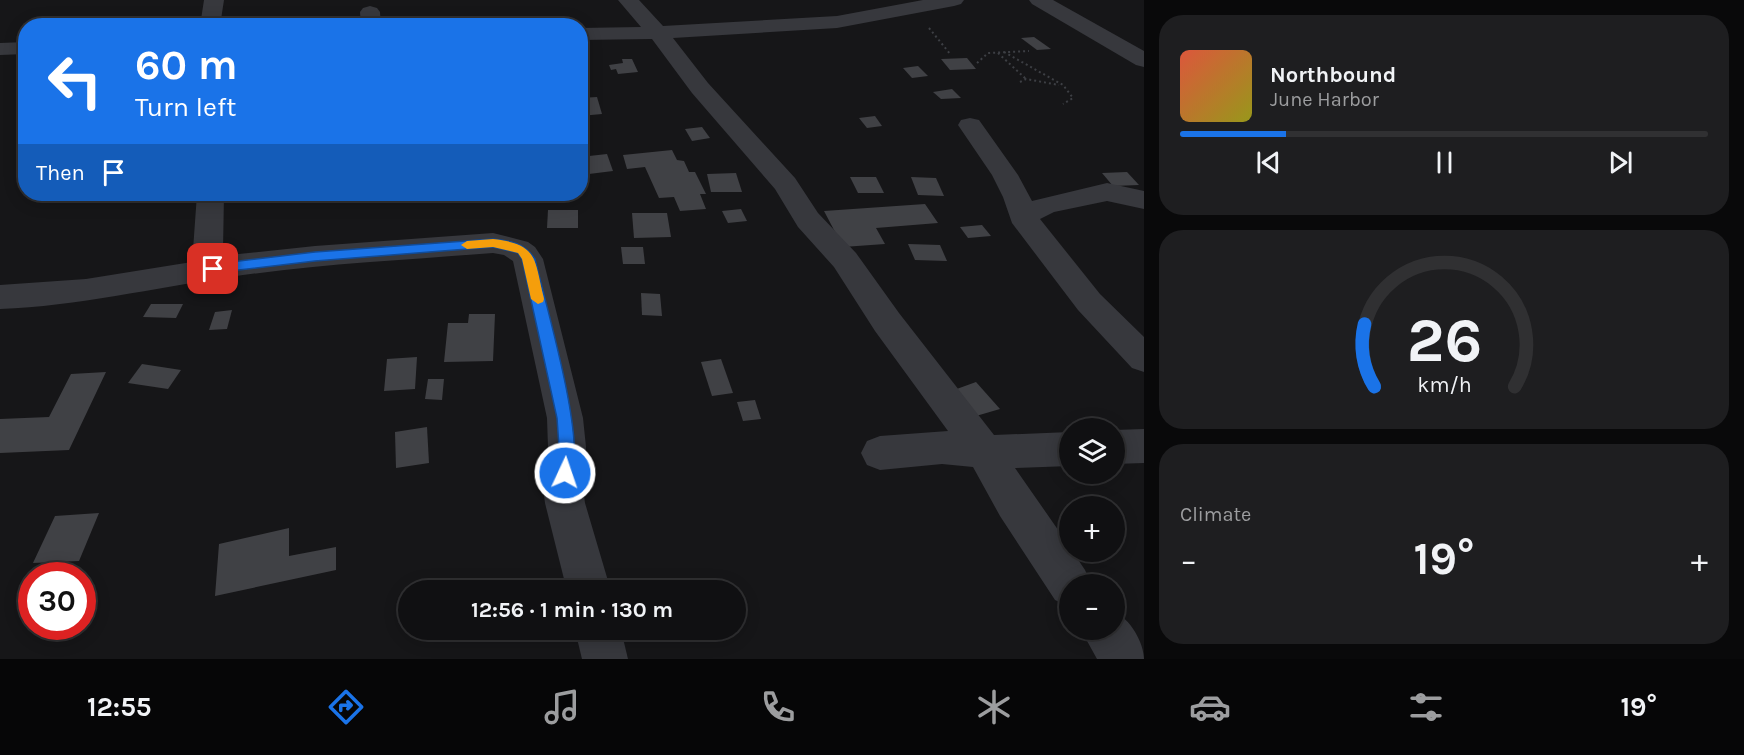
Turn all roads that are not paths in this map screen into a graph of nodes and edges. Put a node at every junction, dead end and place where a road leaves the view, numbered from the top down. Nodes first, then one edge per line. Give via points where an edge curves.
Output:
1 (214, 0) edge
2 (628, 0) edge
3 (954, 0) edge
4 (1039, 0) edge
5 (211, 18) edge
6 (588, 34) edge
7 (669, 37) junction
8 (1105, 38) junction
9 (1065, 40) dead end
10 (18, 48) edge
11 (0, 49) edge
12 (1144, 60) edge
13 (970, 125) dead end
14 (1144, 200) edge
15 (210, 201) edge
16 (1022, 216) junction
17 (229, 266) junction
18 (0, 297) edge
19 (1144, 358) edge
20 (1144, 446) edge
21 (1125, 447) edge
22 (1059, 449) edge
23 (985, 452) junction
24 (880, 453) dead end
25 (1062, 574) edge
26 (586, 580) edge
27 (600, 640) edge
28 (1111, 640) edge
29 (605, 659) edge
30 (1125, 659) edge

1 - 5 street
2 - 7 street
3 - 7 street via 837,22
4 - 8 street
6 - 7 street
7 - 23 street via 700,88 785,184 808,220 845,260
8 - 9 street
8 - 12 street
10 - 11 street
13 - 16 street via 1005,175 1017,196
14 - 16 street via 1107,192 1046,205
15 - 17 street via 208,250 213,261
16 - 19 street via 1089,302
17 - 18 street via 117,286
17 - 26 street via 493,243 523,250 565,418 563,488
20 - 21 street
22 - 23 street
23 - 24 street via 942,447
23 - 25 street
27 - 29 street
28 - 30 street

